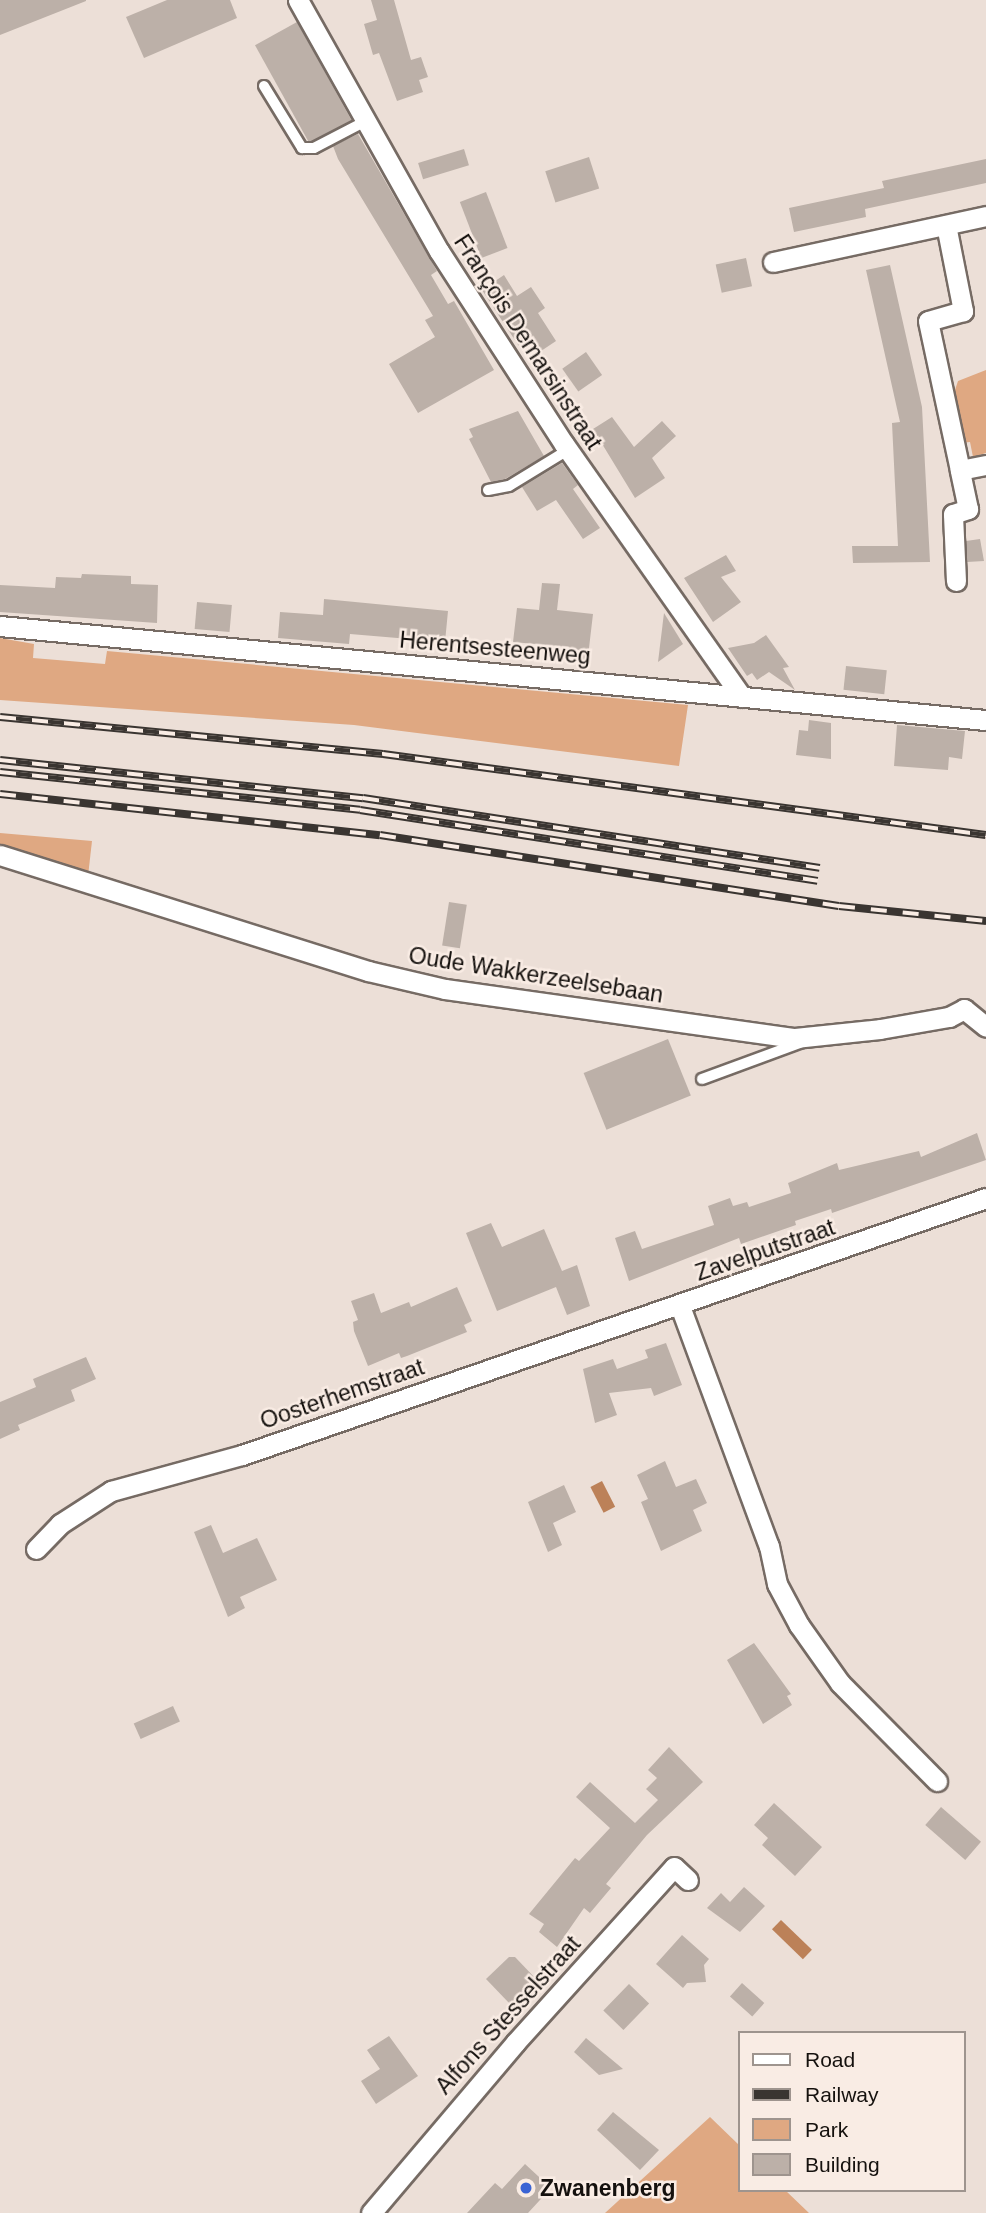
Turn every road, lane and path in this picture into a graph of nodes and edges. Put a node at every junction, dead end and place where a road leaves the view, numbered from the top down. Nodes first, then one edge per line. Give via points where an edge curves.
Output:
1 (298, 0) edge
2 (264, 86) dead end
3 (364, 122) junction
4 (986, 216) edge
5 (946, 225) junction
6 (773, 262) dead end
7 (568, 450) junction
8 (986, 465) edge
9 (961, 470) junction
10 (488, 490) dead end
11 (956, 581) dead end
12 (0, 626) edge
13 (741, 697) junction
14 (986, 720) edge
15 (0, 855) edge
16 (986, 1027) edge
17 (816, 1037) junction
18 (702, 1079) dead end
19 (986, 1198) edge
20 (680, 1306) junction
21 (36, 1549) dead end
22 (937, 1781) dead end
23 (688, 1880) dead end
24 (372, 2213) edge

1 - 3 street, François Demarsinstraat
2 - 3 lane via 302,148 314,148
3 - 7 street, François Demarsinstraat via 439,251
4 - 5 street
5 - 6 street
5 - 9 street via 963,311 928,321
7 - 10 lane via 509,486
7 - 13 street, François Demarsinstraat
8 - 9 street
9 - 11 street via 968,509 953,514
12 - 13 street, Herentsesteenweg
13 - 14 street, Herentsesteenweg
15 - 17 street, Oude Wakkerzeelsebaan via 368,971 445,989
16 - 17 street, Oude Wakkerzeelsebaan via 964,1009 949,1017
17 - 18 lane
19 - 20 street, Zavelputstraat
20 - 21 street, Oosterhemstraat via 242,1455 111,1491 68,1518
20 - 22 street, Zavelputstraat via 769,1546 777,1584 840,1683
23 - 24 street, Alfons Stesselstraat via 674,1867 515,2043

